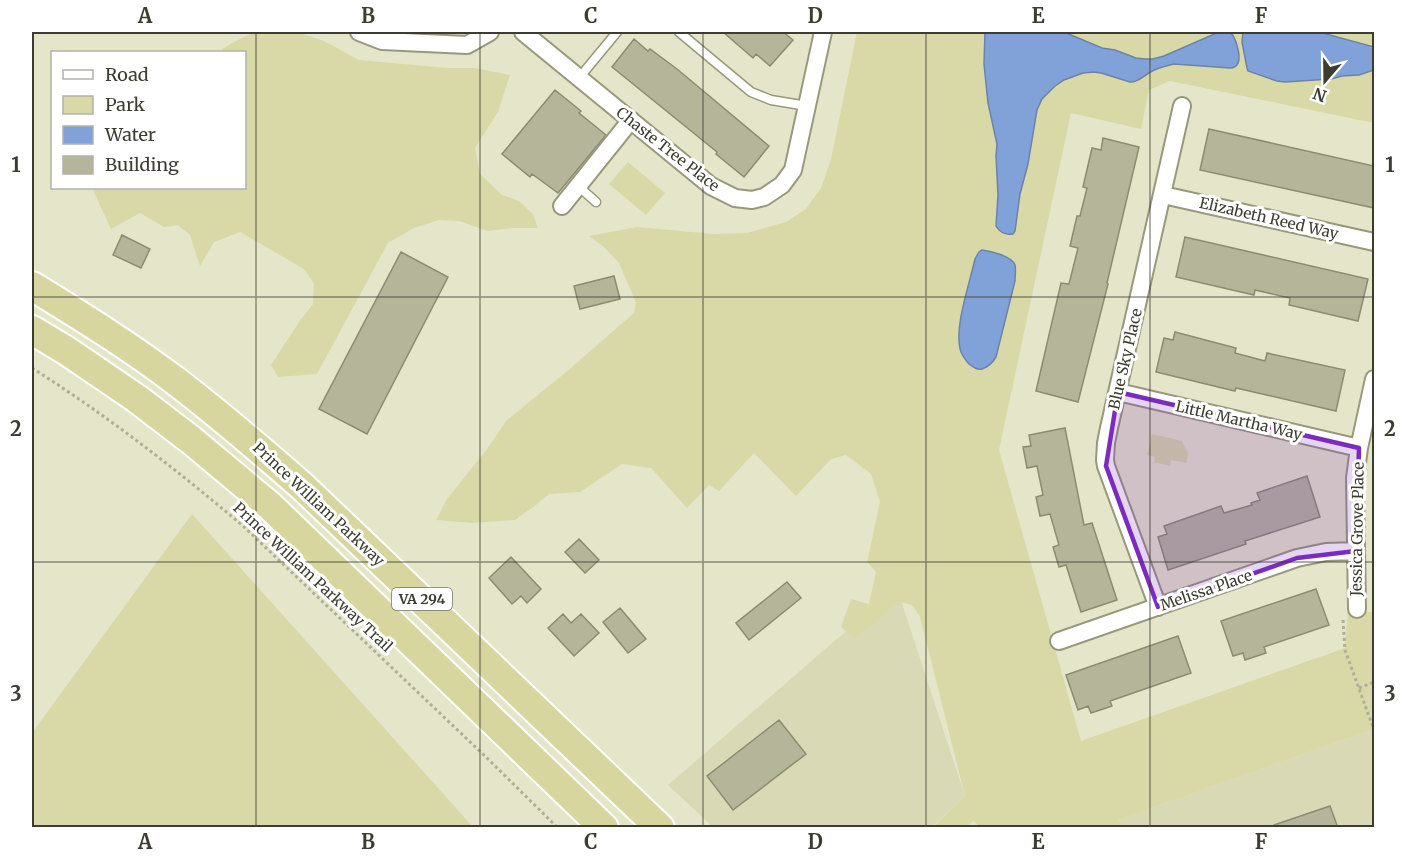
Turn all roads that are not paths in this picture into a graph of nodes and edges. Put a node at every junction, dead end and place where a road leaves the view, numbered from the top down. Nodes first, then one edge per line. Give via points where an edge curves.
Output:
1 (359, 32) edge
2 (490, 32) edge
3 (523, 32) edge
4 (617, 32) edge
5 (679, 32) edge
6 (823, 32) edge
7 (579, 78) junction
8 (807, 106) junction
9 (1182, 106) dead end
10 (631, 120) junction
11 (578, 186) junction
12 (1163, 195) junction
13 (596, 202) dead end
14 (562, 206) dead end
15 (1374, 242) edge
16 (32, 286) edge
17 (32, 330) edge
18 (1374, 379) edge
19 (1118, 392) junction
20 (1359, 448) junction
21 (1356, 551) junction
22 (1158, 607) junction
23 (1350, 612) road end
24 (1059, 641) dead end
25 (604, 828) edge
26 (660, 828) edge

1 - 2 street via 382,41 467,45
3 - 7 street, Chaste Tree Place
4 - 7 lane
5 - 8 lane via 751,92
6 - 8 street, Chaste Tree Place
7 - 10 street, Chaste Tree Place
8 - 10 street, Chaste Tree Place via 793,170 782,185 752,200 735,198 711,186
9 - 12 street, Blue Sky Place
10 - 11 street
11 - 13 lane
11 - 14 street
12 - 15 street, Elizabeth Reed Way
12 - 19 street, Blue Sky Place
16 - 26 highway, Prince William Parkway / VA 294 via 175,381 256,446
17 - 25 highway, VA 294 via 136,398 270,506
18 - 20 street, Jessica Grove Place
19 - 20 street, Little Martha Way
19 - 22 street, Blue Sky Place via 1105,460
20 - 21 street, Jessica Grove Place via 1355,478
21 - 22 street, Melissa Place via 1306,555
21 - 23 street, Jessica Grove Place
22 - 24 street, Melissa Place

